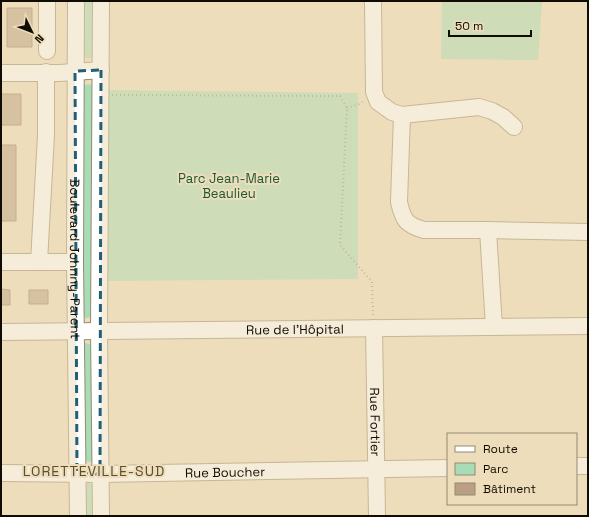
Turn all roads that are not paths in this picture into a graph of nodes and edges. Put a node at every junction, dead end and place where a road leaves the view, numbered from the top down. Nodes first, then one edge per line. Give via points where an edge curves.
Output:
1 (47, 1) edge
2 (76, 1) edge
3 (101, 1) edge
4 (373, 1) edge
5 (47, 51) dead end
6 (101, 70) junction
7 (75, 71) junction
8 (46, 72) junction
9 (1, 73) edge
10 (402, 115) junction
11 (514, 127) dead end
12 (488, 230) junction
13 (588, 232) edge
14 (1, 262) edge
15 (39, 262) junction
16 (75, 262) junction
17 (588, 326) edge
18 (494, 327) junction
19 (374, 328) junction
20 (99, 330) junction
21 (76, 331) junction
22 (1, 332) edge
23 (577, 466) edge
24 (588, 466) edge
25 (447, 468) edge
26 (376, 469) junction
27 (1, 473) edge
28 (77, 473) junction
29 (100, 474) junction
30 (78, 516) edge
31 (100, 516) edge
32 (377, 516) edge

1 - 5 street
2 - 7 street, Boulevard Johnny-Parent
3 - 6 street, Boulevard Johnny-Parent
4 - 10 street via 374,92 378,102 392,112
6 - 7 street
6 - 20 street, Boulevard Johnny-Parent
7 - 8 street
7 - 16 street, Boulevard Johnny-Parent
8 - 9 street
8 - 15 street via 46,136
10 - 11 street via 480,107 503,117
10 - 12 street via 399,202 407,222 424,230
12 - 13 street
12 - 18 street
14 - 15 street
15 - 16 street
16 - 21 street, Boulevard Johnny-Parent
17 - 18 street, Rue de l'Hôpital
18 - 19 street, Rue de l'Hôpital
19 - 20 street, Rue de l'Hôpital
19 - 26 street, Rue Fortier
20 - 21 street, Rue de l'Hôpital
20 - 29 street, Boulevard Johnny-Parent
21 - 22 street, Rue de l'Hôpital
21 - 28 street, Boulevard Johnny-Parent
23 - 24 street
25 - 26 street, Rue Boucher
26 - 29 street, Rue Boucher
26 - 32 street, Rue Fortier
27 - 28 street, Rue Boucher
28 - 29 street, Rue Boucher
28 - 30 street, Boulevard Johnny-Parent
29 - 31 street, Boulevard Johnny-Parent

